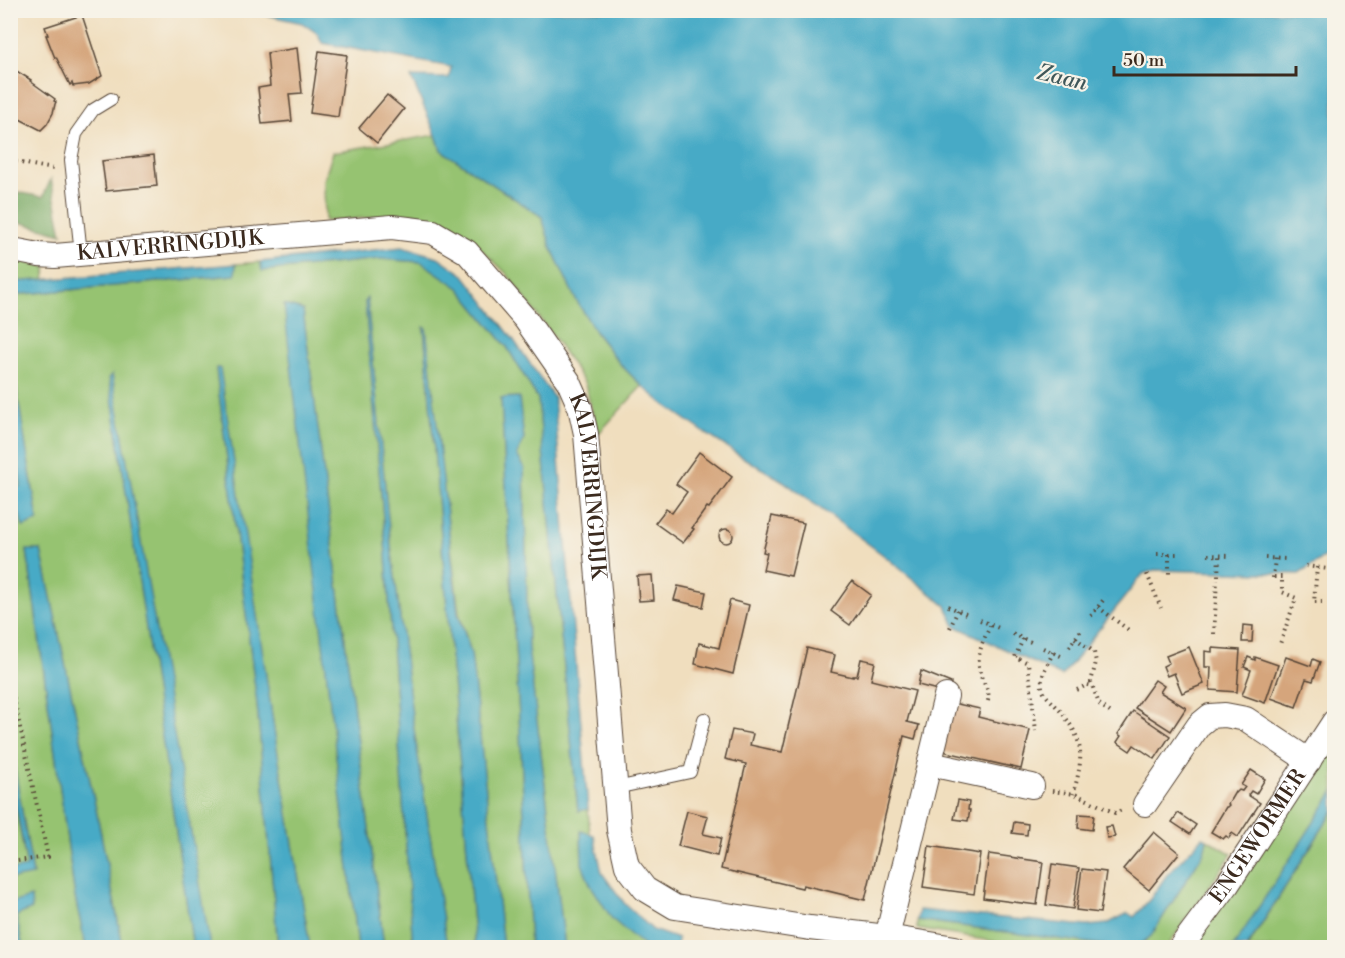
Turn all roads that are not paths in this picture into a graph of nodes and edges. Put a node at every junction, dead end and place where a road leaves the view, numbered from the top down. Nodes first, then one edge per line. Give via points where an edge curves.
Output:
1 (111, 99) dead end
2 (18, 251) dead end
3 (81, 254) junction
4 (946, 696) dead end
5 (704, 719) dead end
6 (1335, 722) edge
7 (1309, 761) junction
8 (930, 764) junction
9 (1032, 786) road end
10 (616, 788) junction
11 (1145, 804) road end
12 (887, 937) junction
13 (955, 948) edge
14 (1180, 948) edge

1 - 3 lane via 93,110 76,134 71,160
2 - 3 street, KALVERRINGDIJK via 55,256
3 - 10 street, KALVERRINGDIJK via 392,227 433,232 467,252 526,320 569,382 580,407 586,434
4 - 8 street
5 - 10 lane via 690,772
6 - 7 street, ENGEWORMER
7 - 11 street via 1246,719 1210,716 1199,725
7 - 14 street, ENGEWORMER
8 - 9 street
8 - 12 street
10 - 12 street, KALVERRINGDIJK via 627,866 645,889 675,907
12 - 13 street, KALVERRINGDIJK

